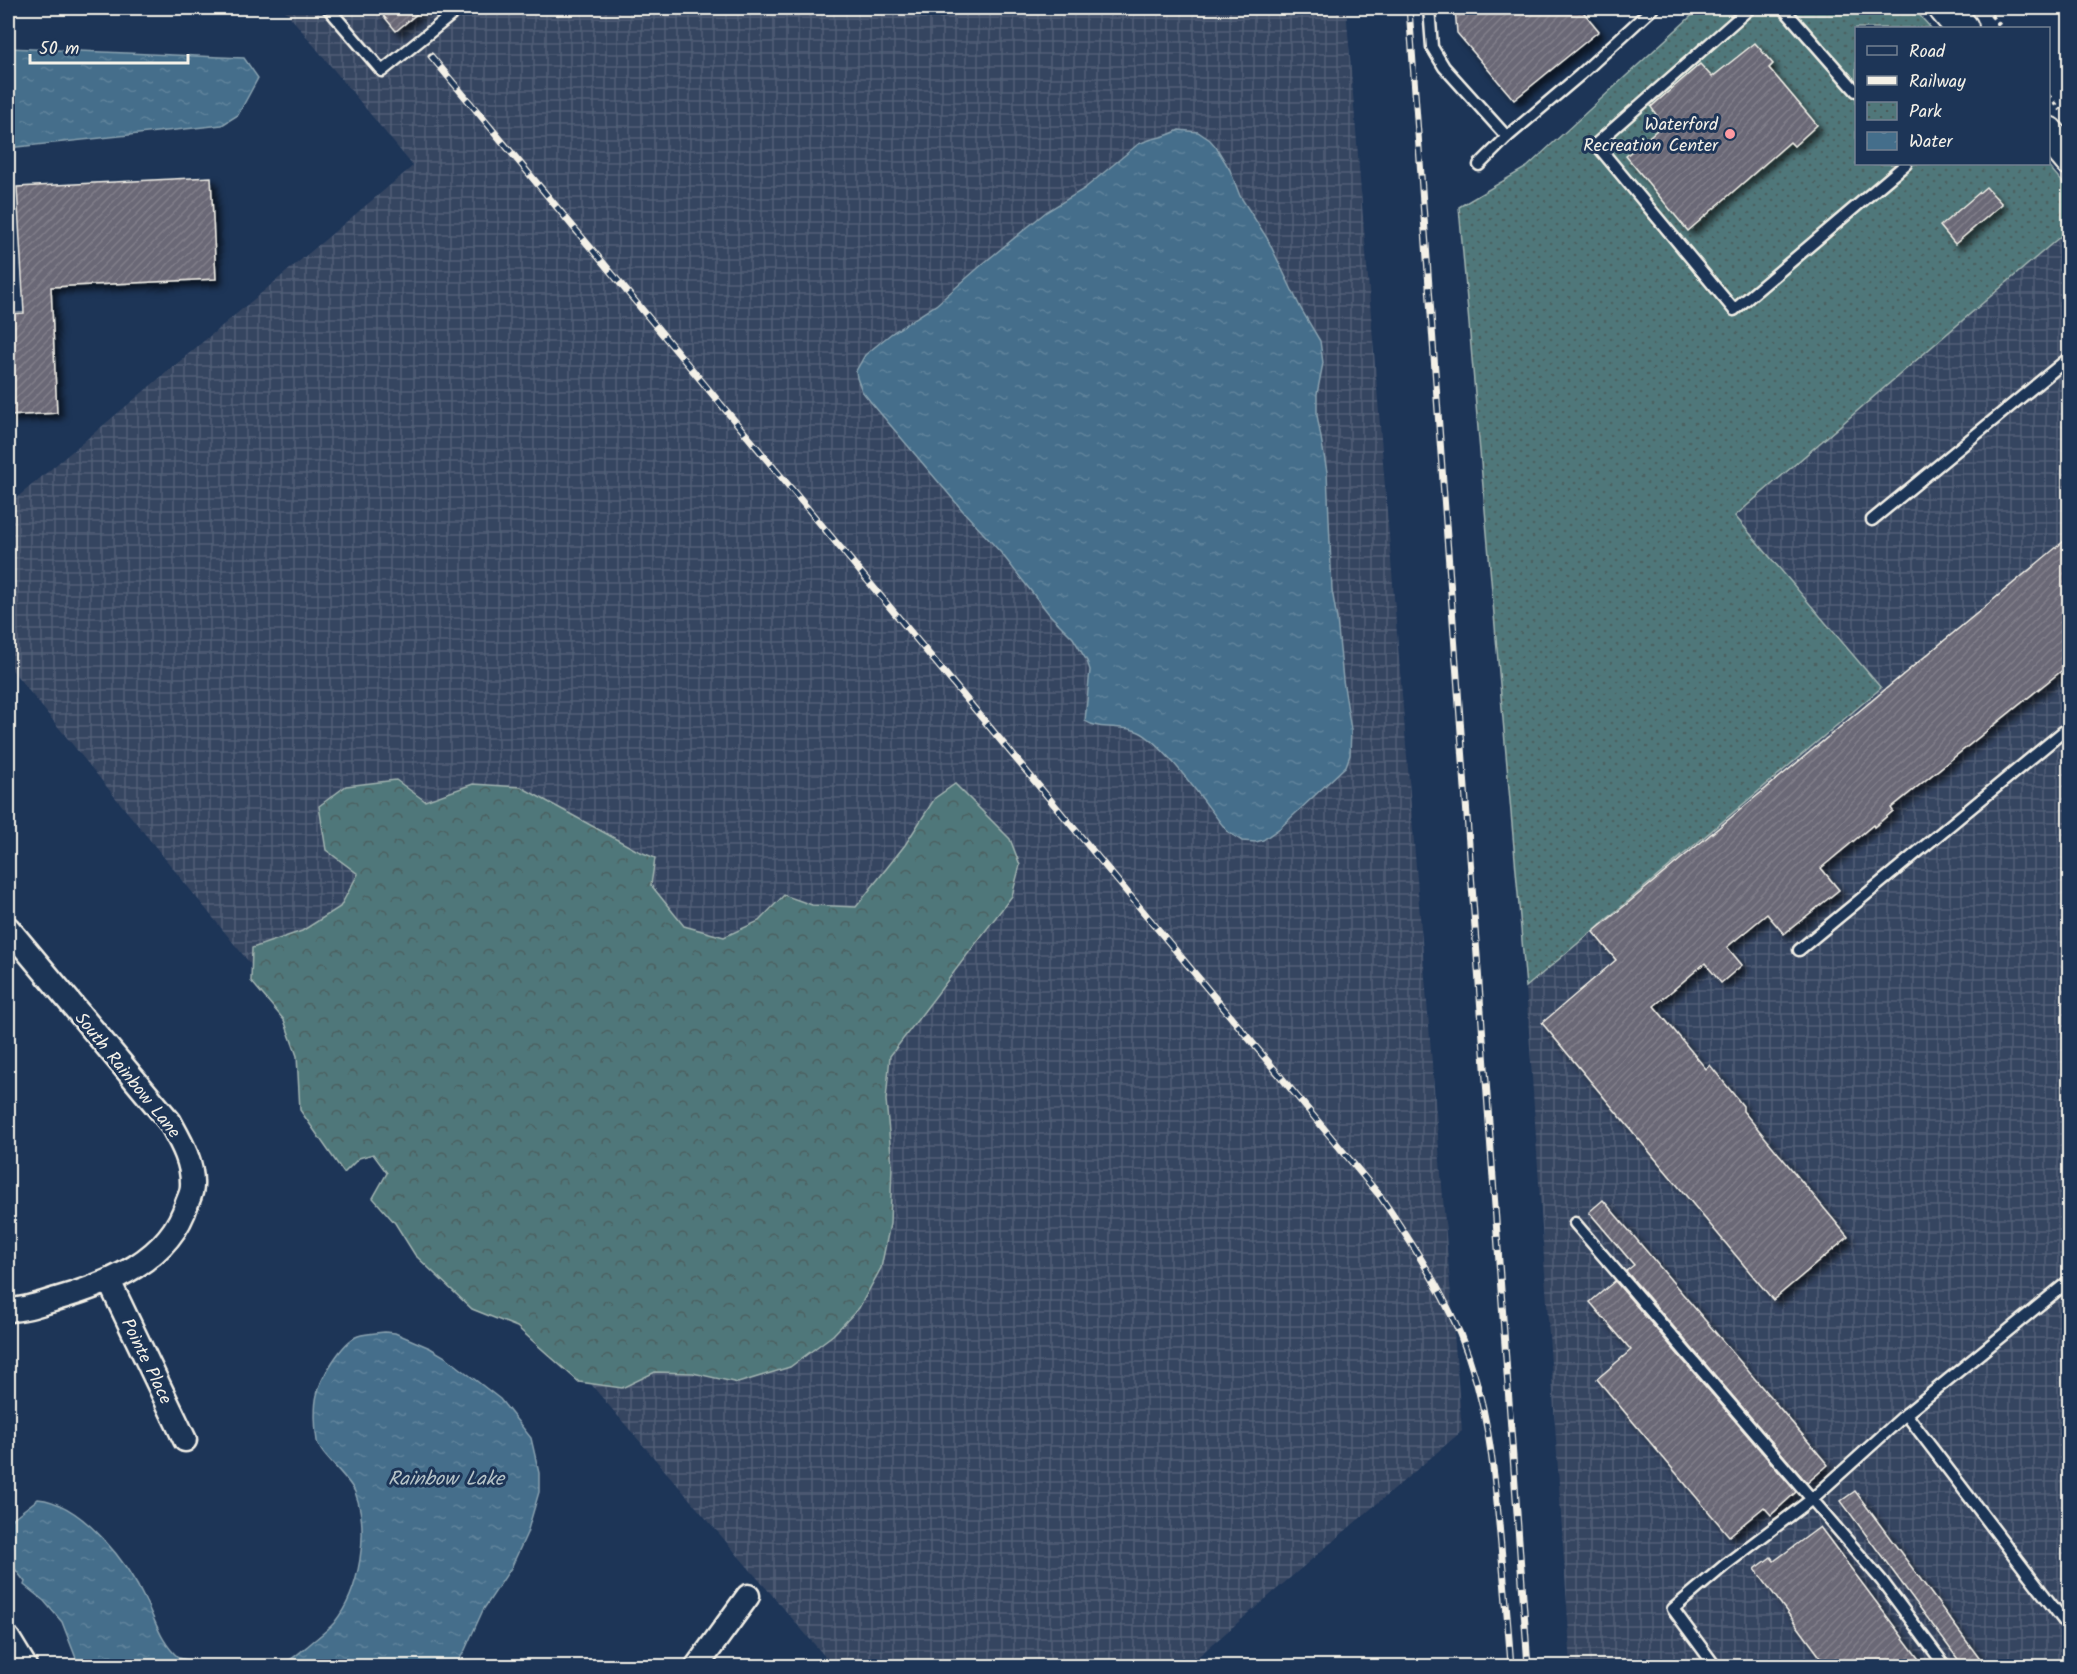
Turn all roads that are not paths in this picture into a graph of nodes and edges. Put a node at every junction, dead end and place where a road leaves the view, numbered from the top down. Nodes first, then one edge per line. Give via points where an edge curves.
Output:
1 (328, 8) edge
2 (460, 8) edge
3 (1429, 8) edge
4 (1653, 8) edge
5 (1750, 8) edge
6 (1783, 8) edge
7 (1945, 8) edge
8 (1961, 27) edge
9 (1855, 89) edge
10 (2050, 134) edge
11 (1507, 137) junction
12 (2070, 159) edge
13 (1479, 165) dead end
14 (1904, 165) edge
15 (2070, 357) edge
16 (1872, 520) dead end
17 (2070, 726) edge
18 (8, 928) edge
19 (1799, 950) dead end
20 (1575, 1222) dead end
21 (2070, 1280) edge
22 (109, 1281) junction
23 (8, 1310) edge
24 (1906, 1414) junction
25 (186, 1440) dead end
26 (1812, 1499) junction
27 (748, 1596) dead end
28 (2070, 1629) edge
29 (8, 1638) edge
30 (25, 1666) edge
31 (696, 1666) edge
32 (1715, 1666) edge
33 (1945, 1666) edge

1 - 2 lane via 382,71
3 - 11 lane via 1432,47 1444,67
4 - 11 lane
5 - 14 lane via 1596,144 1734,310
6 - 9 lane
7 - 8 main road
10 - 12 main road
11 - 13 lane
15 - 16 lane
17 - 19 lane
18 - 22 street, South Rainbow Lane via 170,1122 190,1166 192,1187 183,1218 167,1242
20 - 26 lane
21 - 24 lane
22 - 23 street, South Rainbow Lane via 19,1310
22 - 25 street, Pointe Place
24 - 26 lane
24 - 28 lane
26 - 32 lane via 1673,1609
26 - 33 lane via 1882,1581
27 - 31 street
29 - 30 street

